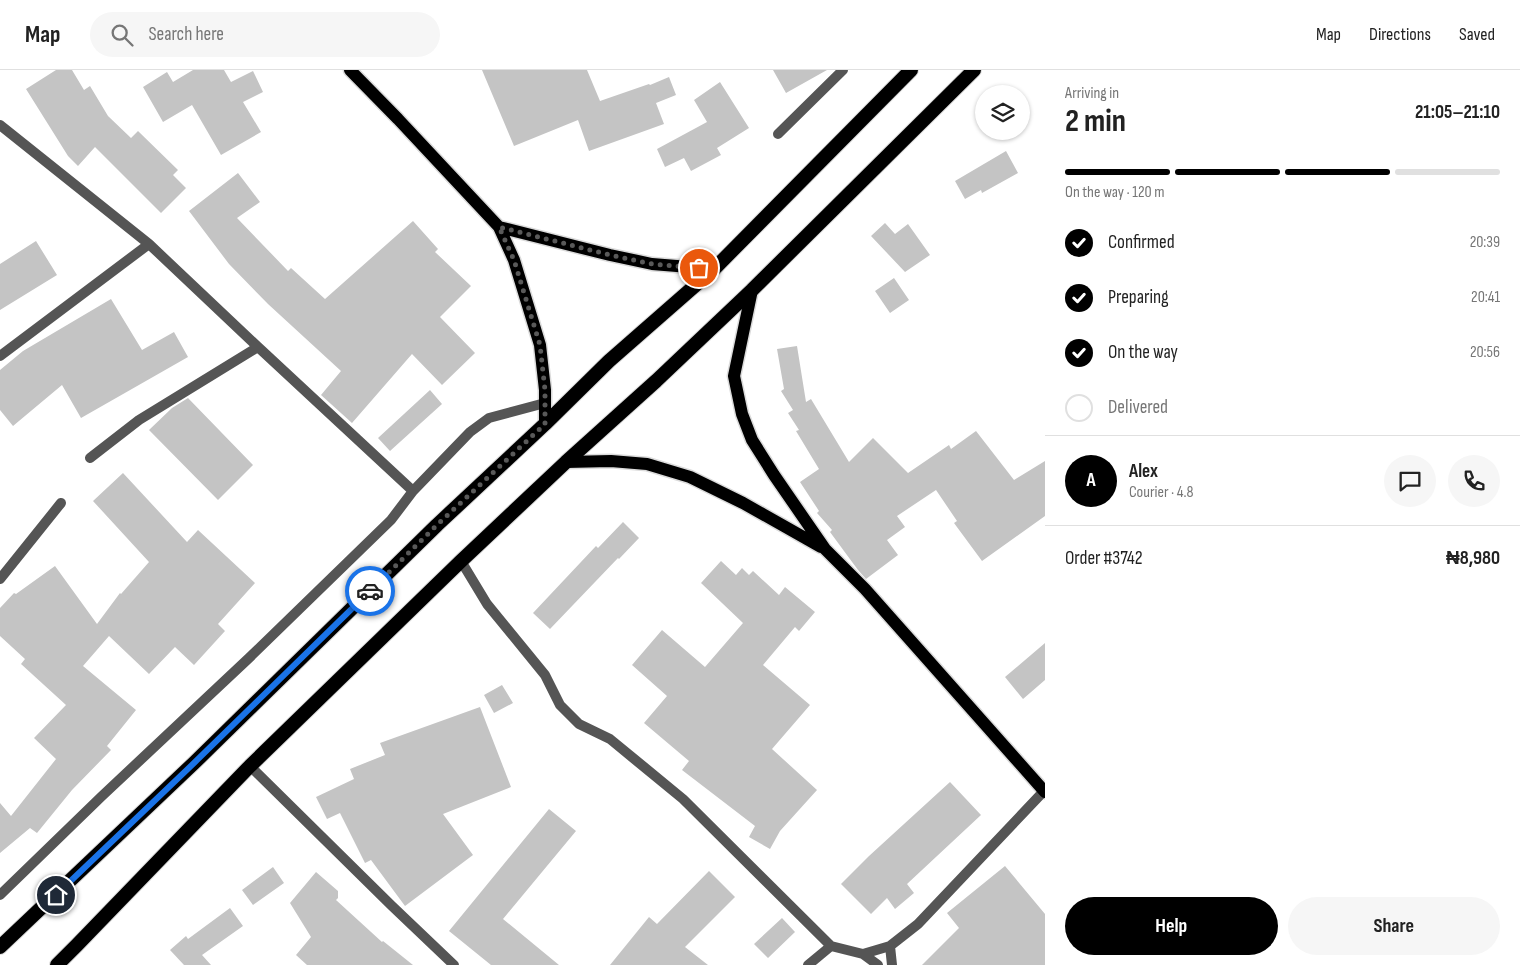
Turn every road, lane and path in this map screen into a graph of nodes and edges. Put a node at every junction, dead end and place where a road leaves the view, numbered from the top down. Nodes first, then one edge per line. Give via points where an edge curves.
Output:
1 (350, 70) edge
2 (843, 70) edge
3 (911, 70) edge
4 (974, 70) edge
5 (0, 125) edge
6 (778, 134) dead end
7 (499, 227) junction
8 (149, 244) junction
9 (714, 269) junction
10 (752, 290) junction
11 (258, 347) junction
12 (0, 356) edge
13 (545, 403) junction
14 (545, 424) junction
15 (90, 458) dead end
16 (566, 462) junction
17 (413, 491) junction
18 (61, 503) dead end
19 (825, 549) junction
20 (460, 561) junction
21 (0, 579) edge
22 (250, 766) junction
23 (1044, 791) edge
24 (0, 895) edge
25 (831, 946) junction
26 (890, 946) junction
27 (0, 947) edge
28 (864, 954) junction
29 (57, 965) edge
30 (454, 965) edge
31 (808, 965) edge
32 (878, 965) edge
33 (892, 965) edge

1 - 7 main road
2 - 6 street
3 - 9 highway
4 - 10 highway
5 - 8 street
7 - 9 main road via 652,264
7 - 13 main road via 514,260 540,345
8 - 11 street
8 - 12 street
9 - 14 highway via 609,361
10 - 16 highway
10 - 19 main road via 734,376 742,414 752,440
11 - 15 street via 139,420
11 - 17 street
13 - 14 main road
13 - 17 street via 489,418 470,432
14 - 27 highway
16 - 19 main road via 647,464 690,477
16 - 20 highway
17 - 24 street via 391,520 329,581
18 - 21 street
19 - 23 main road via 865,589
20 - 22 highway
20 - 25 street via 487,604 545,675 560,705 579,724 610,740 683,799
22 - 29 highway
22 - 30 street
23 - 26 street via 918,924
25 - 28 street
25 - 31 street
26 - 28 street
26 - 33 street
28 - 32 street

